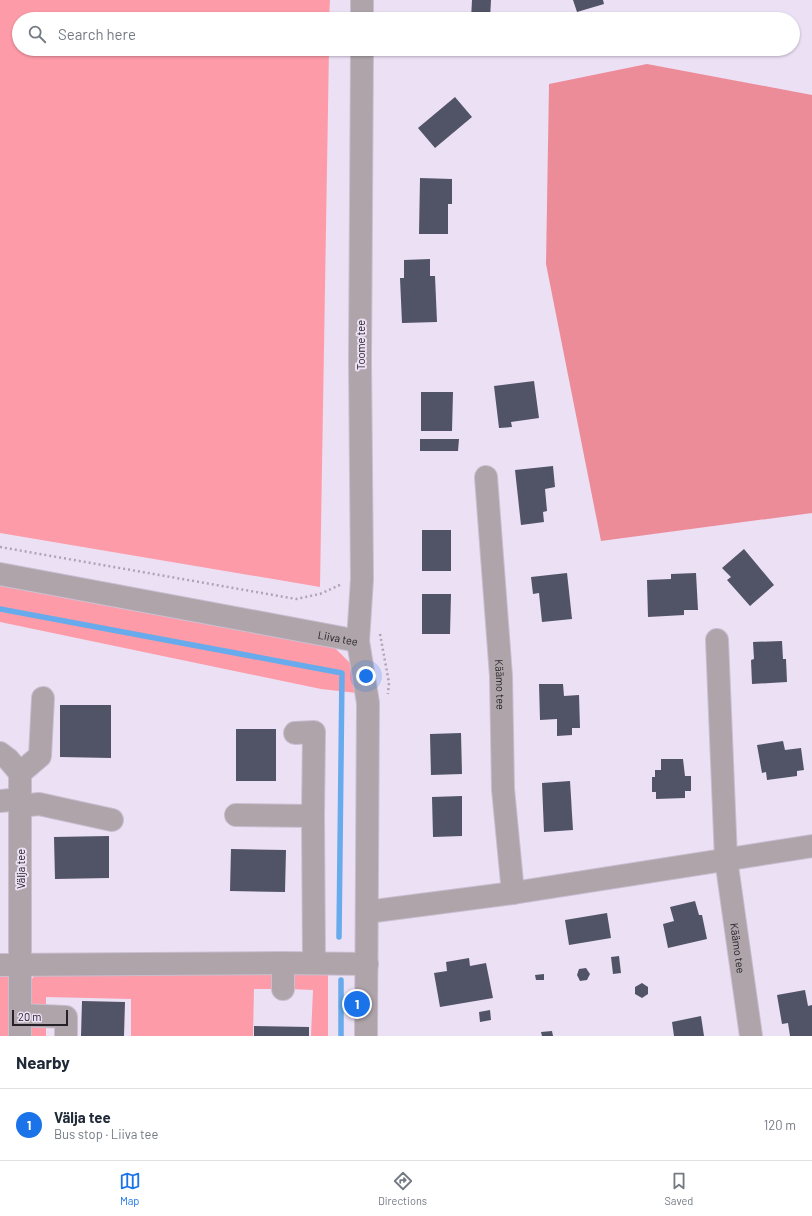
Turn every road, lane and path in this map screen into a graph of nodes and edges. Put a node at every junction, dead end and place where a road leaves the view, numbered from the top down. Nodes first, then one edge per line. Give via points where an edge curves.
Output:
1 (362, 0) edge
2 (362, 12) edge
3 (362, 56) edge
4 (486, 477) dead end
5 (0, 547) edge
6 (0, 574) edge
7 (362, 579) junction
8 (717, 640) dead end
9 (358, 641) junction
10 (43, 698) dead end
11 (295, 733) dead end
12 (0, 753) edge
13 (20, 773) junction
14 (13, 802) edge
15 (236, 815) dead end
16 (313, 816) junction
17 (112, 820) dead end
18 (812, 846) edge
19 (726, 859) junction
20 (513, 893) junction
21 (367, 912) junction
22 (283, 963) junction
23 (314, 963) junction
24 (367, 964) junction
25 (10, 965) edge
26 (283, 989) dead end
27 (20, 1026) edge
28 (66, 1036) edge
29 (366, 1036) edge
30 (751, 1036) edge

1 - 2 street
3 - 7 street, Toome tee
4 - 20 street, Käämo tee via 501,676 502,789
5 - 7 path via 296,598 320,594 348,581
6 - 9 street, Liiva tee
7 - 9 street, Toome tee
8 - 19 street, Käämo tee
9 - 21 street, Liiva tee via 368,703
10 - 13 street via 40,756
11 - 16 street via 314,732
12 - 13 street
13 - 14 street, Välja tee
14 - 17 street via 39,804
14 - 25 street, Välja tee
15 - 16 street
16 - 23 street
18 - 19 street
19 - 20 street
19 - 30 street, Käämo tee
20 - 21 street
21 - 24 street, Liiva tee
22 - 23 street
22 - 25 street
22 - 26 street
23 - 24 street
24 - 29 street, Liiva tee
25 - 27 street, Välja tee
27 - 28 street via 66,1016

